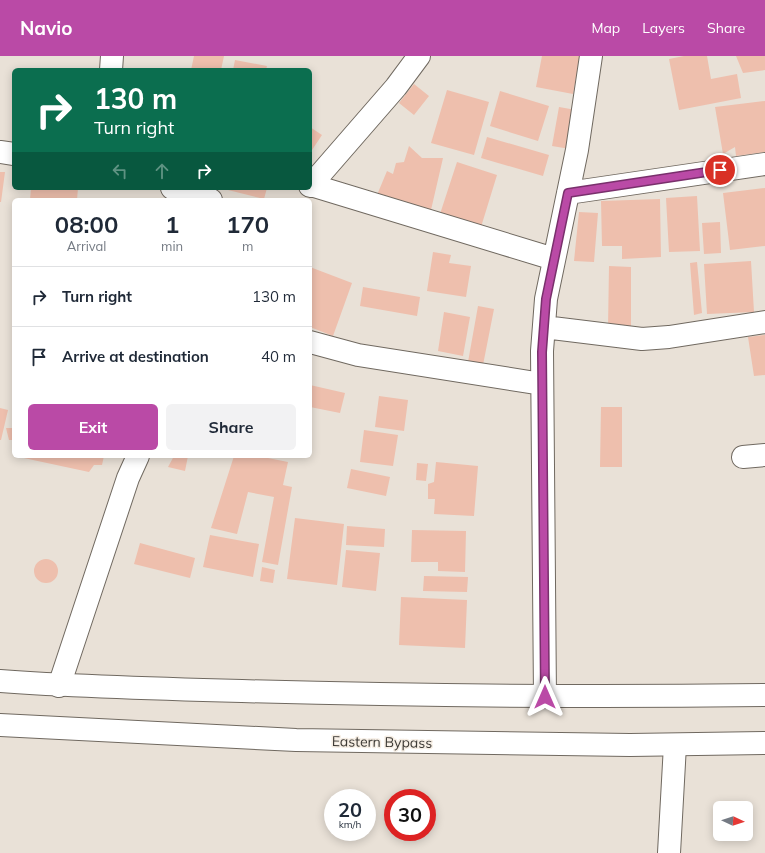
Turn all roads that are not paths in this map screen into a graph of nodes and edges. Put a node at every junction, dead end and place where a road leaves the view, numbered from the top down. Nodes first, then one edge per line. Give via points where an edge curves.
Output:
1 (112, 56) edge
2 (419, 56) edge
3 (591, 56) edge
4 (111, 68) edge
5 (0, 152) edge
6 (12, 154) edge
7 (765, 164) edge
8 (312, 184) edge
9 (178, 190) edge
10 (307, 190) edge
11 (568, 193) junction
12 (204, 198) edge
13 (554, 259) junction
14 (765, 322) edge
15 (544, 327) junction
16 (312, 343) edge
17 (542, 384) junction
18 (765, 455) edge
19 (743, 457) dead end
20 (137, 458) edge
21 (0, 682) edge
22 (59, 686) junction
23 (765, 695) edge
24 (545, 697) junction
25 (0, 726) edge
26 (765, 744) edge
27 (675, 745) junction
28 (669, 853) edge

1 - 4 street
2 - 8 street via 396,87
3 - 11 street
5 - 6 street
7 - 11 street
9 - 12 street
10 - 13 street
11 - 13 street
13 - 15 street via 546,299
14 - 15 street via 642,339
15 - 17 street
16 - 17 street via 358,355
17 - 24 street
18 - 19 street
20 - 22 street via 128,478
21 - 22 street
22 - 24 street
23 - 24 street
25 - 27 street, Eastern Bypass via 296,740
26 - 27 street, Eastern Bypass
27 - 28 street

